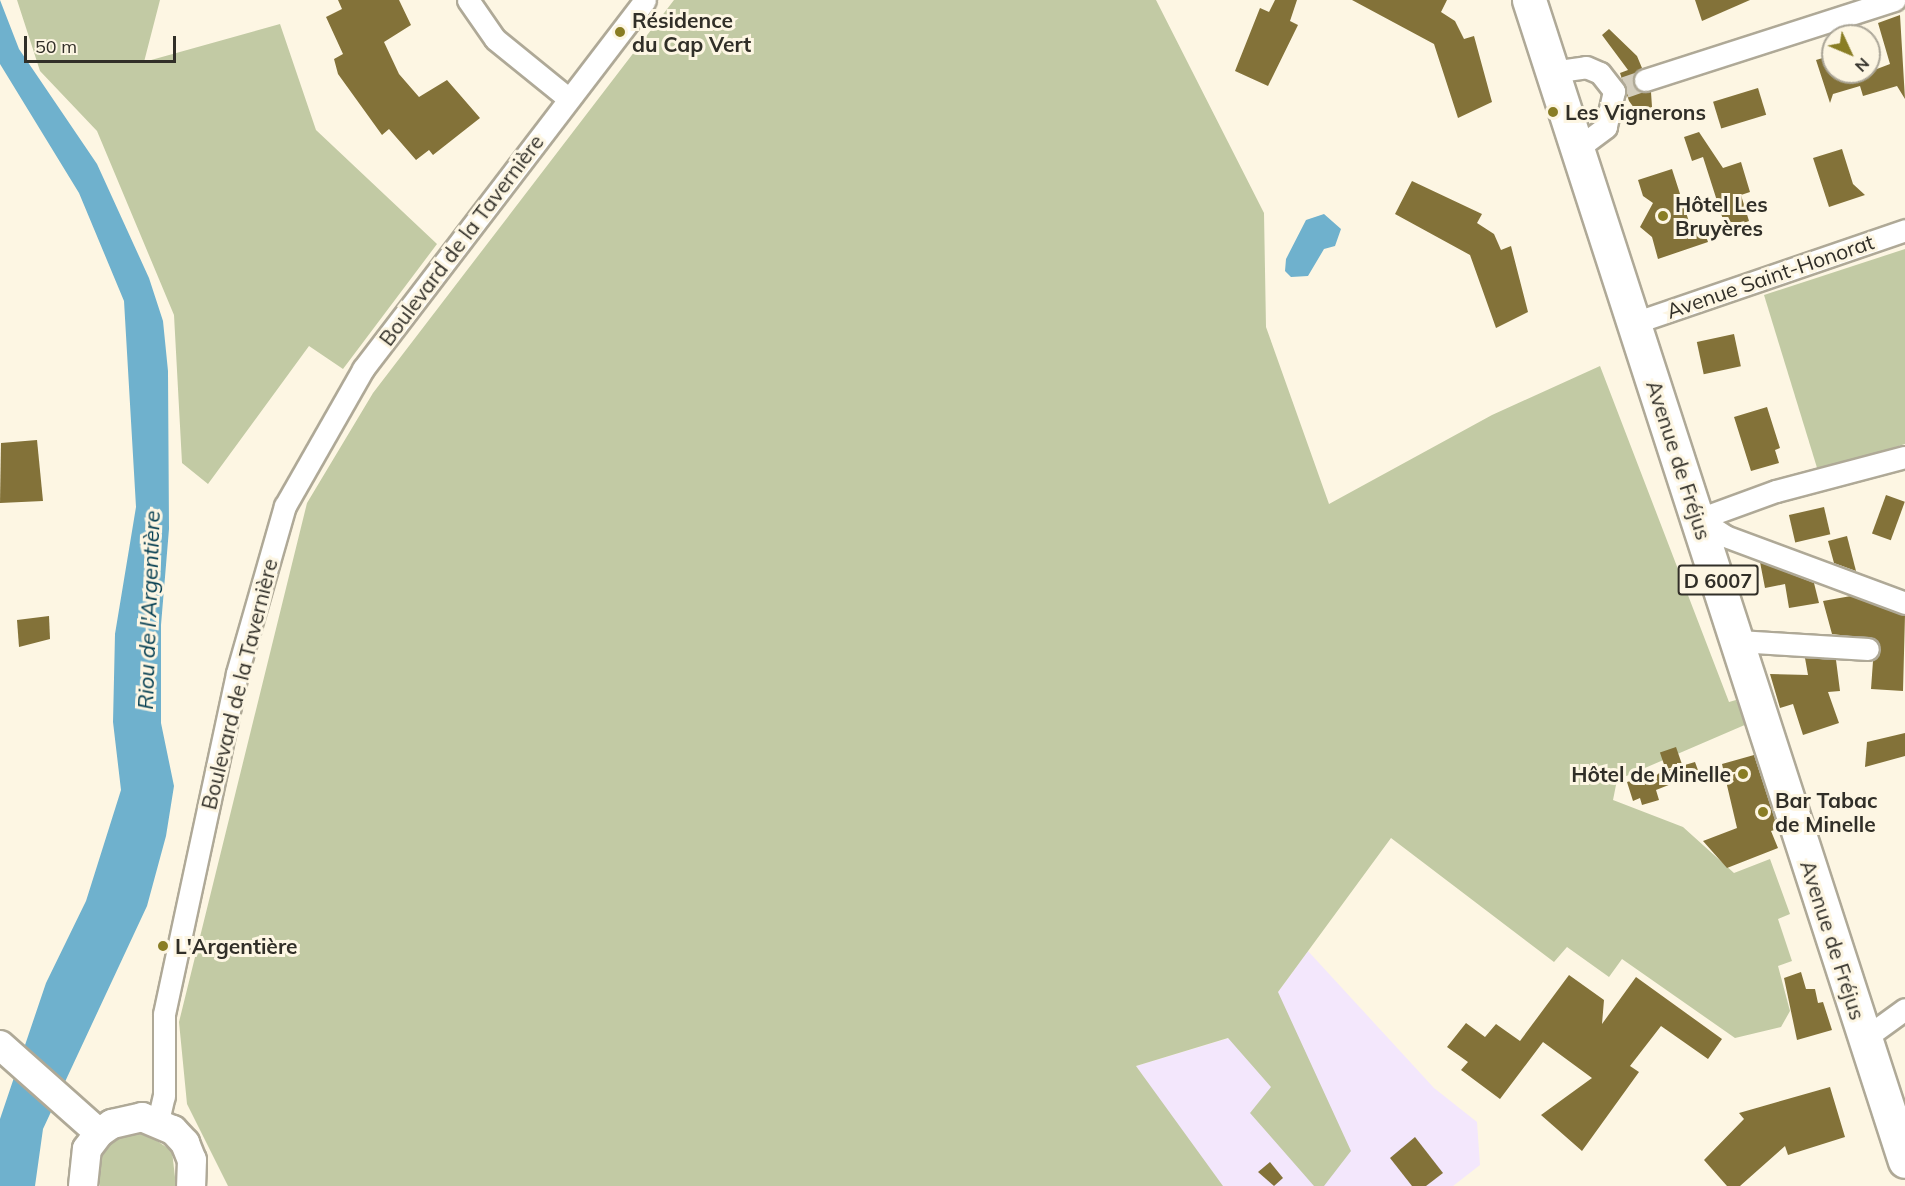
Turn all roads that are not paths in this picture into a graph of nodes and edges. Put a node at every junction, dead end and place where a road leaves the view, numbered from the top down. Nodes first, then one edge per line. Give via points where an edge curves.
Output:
1 (468, 0) edge
2 (645, 0) edge
3 (1529, 0) edge
4 (1894, 0) edge
5 (1552, 72) junction
6 (1645, 80) tunnel mouth
7 (569, 99) junction
8 (1578, 147) junction
9 (1905, 230) edge
10 (1634, 323) junction
11 (1900, 463) edge
12 (1699, 519) junction
13 (1905, 603) edge
14 (1738, 641) junction
15 (1868, 650) dead end
16 (1905, 1009) edge
17 (1865, 1038) junction
18 (0, 1046) edge
19 (158, 1121) junction
20 (99, 1133) junction
21 (1905, 1161) edge
22 (83, 1186) edge
23 (191, 1186) edge

1 - 7 street via 495,39
2 - 7 street, Boulevard de la Tavernière
3 - 5 main road, Avenue de Fréjus / D 6007
4 - 6 street
5 - 8 main road, Avenue de Fréjus / D 6007
5 - 8 street via 1586,68 1600,73 1619,89 1606,127
7 - 19 street, Boulevard de la Tavernière via 356,379 285,506 237,673 164,1014 164,1096
8 - 10 main road, Avenue de Fréjus / D 6007
9 - 10 street, Avenue Saint-Honorat
10 - 12 main road, Avenue de Fréjus / D 6007
11 - 12 street via 1776,491
12 - 13 street via 1725,536
12 - 14 main road, Avenue de Fréjus / D 6007
14 - 15 street
14 - 17 main road, Avenue de Fréjus / D 6007
16 - 17 street
17 - 21 main road, Avenue de Fréjus / D 6007
18 - 20 main road
19 - 20 main road via 126,1119
19 - 23 main road via 185,1143 192,1160
20 - 22 main road via 87,1149

